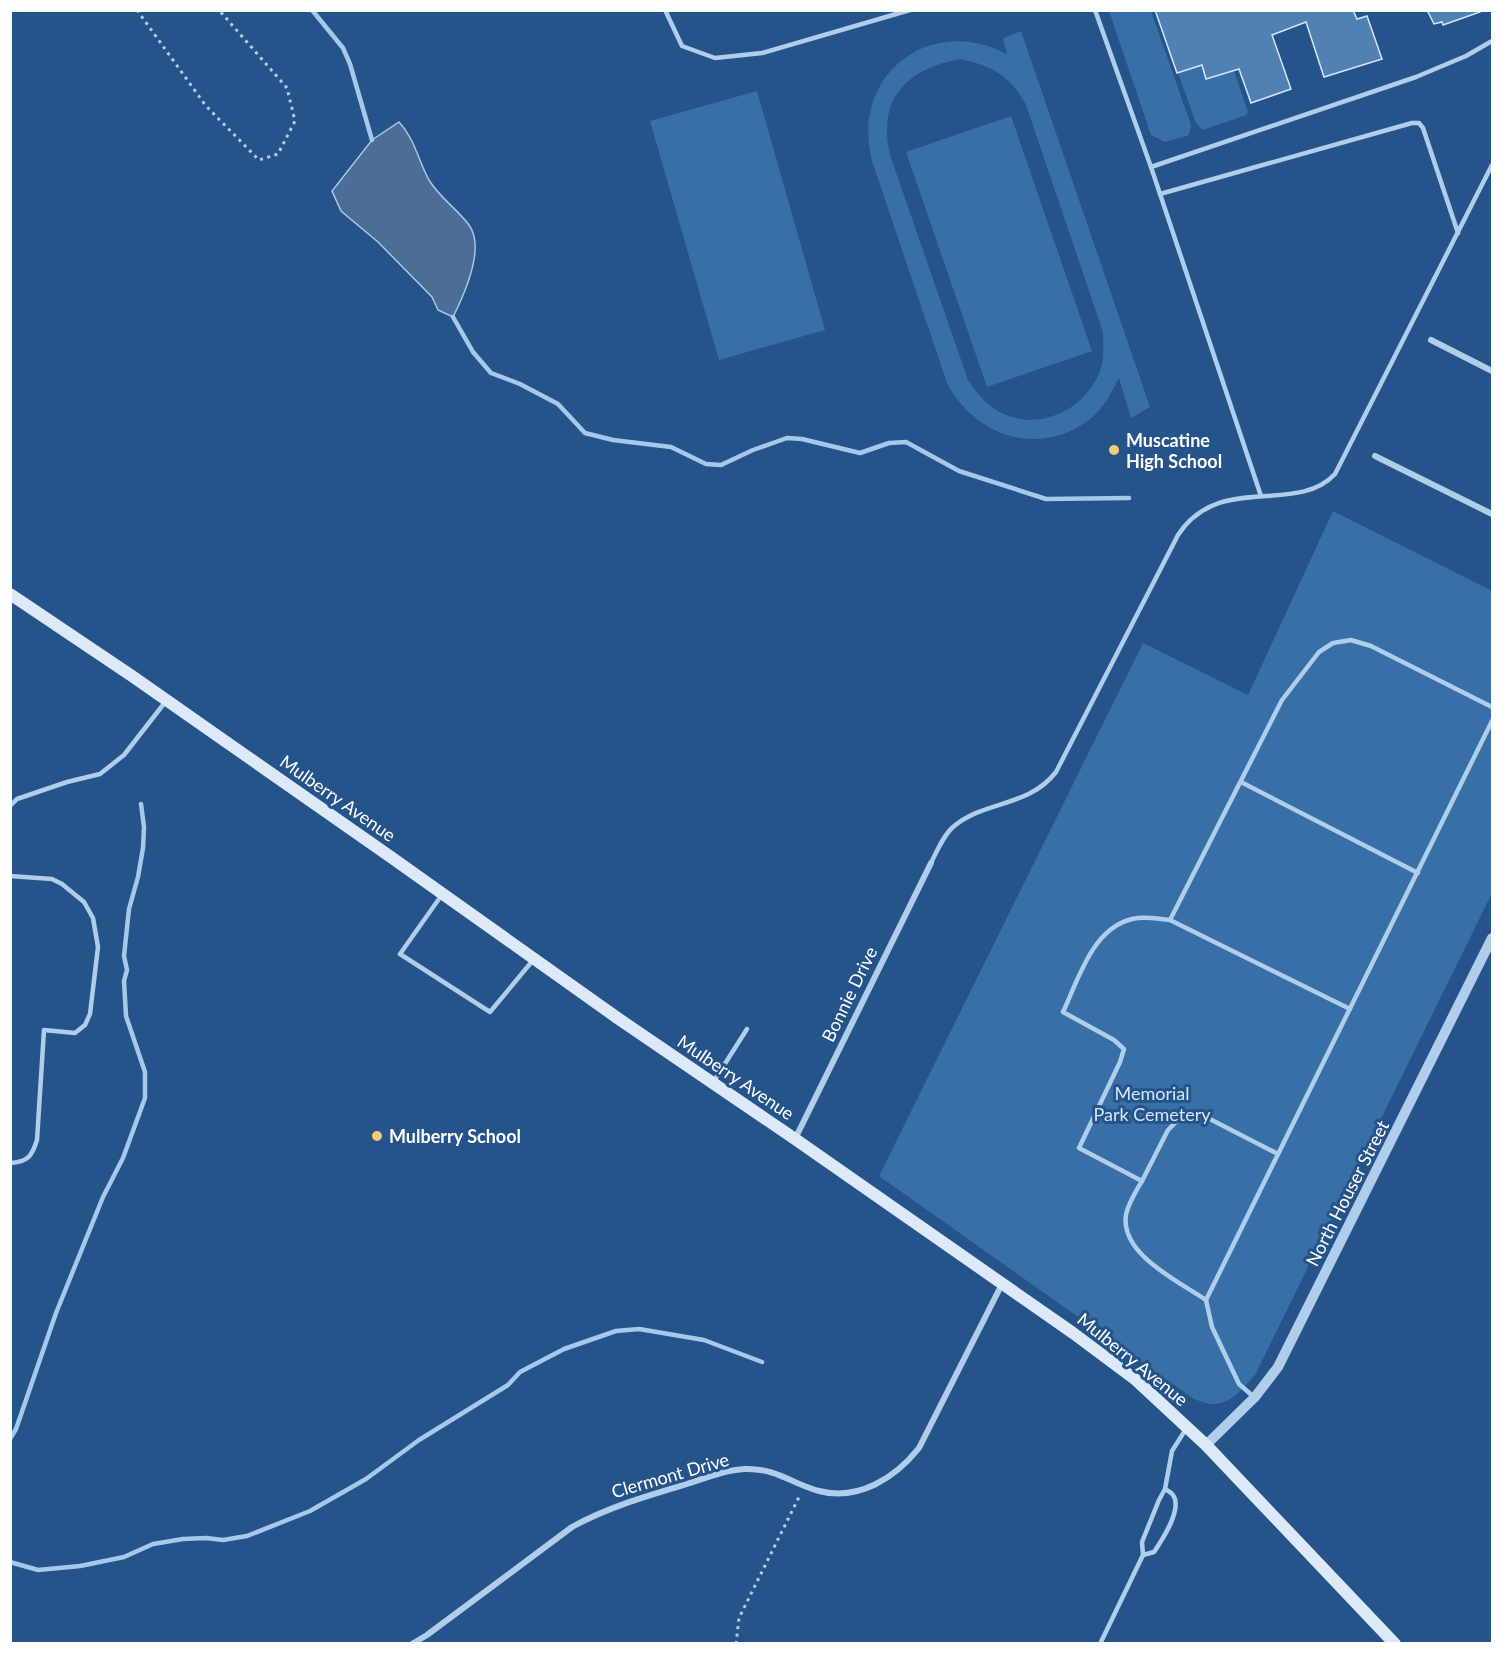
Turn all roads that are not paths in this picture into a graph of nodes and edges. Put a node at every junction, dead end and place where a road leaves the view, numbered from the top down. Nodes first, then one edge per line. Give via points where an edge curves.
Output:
1 (910, 10) edge
2 (1095, 10) edge
3 (666, 12) dead end
4 (1492, 41) edge
5 (1492, 165) edge
6 (1151, 167) junction
7 (1160, 194) junction
8 (1458, 234) junction
9 (1431, 340) dead end
10 (1492, 371) edge
11 (1375, 456) dead end
12 (1261, 496) junction
13 (1492, 514) edge
14 (10, 594) edge
15 (166, 700) junction
16 (1492, 707) edge
17 (1492, 721) edge
18 (1241, 782) junction
19 (10, 806) edge
20 (931, 863) joint
21 (1418, 873) junction
22 (10, 876) edge
23 (442, 893) junction
24 (1170, 920) junction
25 (1492, 938) edge
26 (534, 959) junction
27 (1350, 1009) junction
28 (747, 1029) dead end
29 (712, 1083) junction
30 (795, 1139) junction
31 (1278, 1154) junction
32 (10, 1162) edge
33 (1142, 1181) junction
34 (1002, 1284) junction
35 (1206, 1300) junction
36 (1255, 1398) junction
37 (1187, 1427) junction
38 (1206, 1445) junction
39 (1165, 1489) junction
40 (1143, 1555) junction
41 (412, 1644) edge
42 (1100, 1644) edge
43 (1395, 1644) edge

1 - 3 lane via 762,53 715,58 682,46
2 - 6 lane
4 - 6 lane via 1416,77
5 - 8 lane
6 - 7 lane
7 - 8 lane via 1419,123 1424,128
7 - 12 lane
8 - 12 lane via 1335,474 1319,487
9 - 10 street
11 - 13 street
12 - 20 lane via 1215,504 1190,518 1056,772 1036,791 952,828
14 - 15 main road, Mulberry Avenue
15 - 19 lane via 124,755 100,774 17,799
15 - 23 main road, Mulberry Avenue
16 - 18 lane via 1371,646 1351,640 1333,643 1319,652 1282,700
17 - 21 lane
18 - 21 lane
18 - 24 lane
20 - 30 street, Bonnie Drive
21 - 27 lane
22 - 32 lane via 52,879 62,884 84,902 93,918 98,947 90,1014 85,1025 75,1033 44,1030 37,1140 33,1153 22,1162
23 - 26 main road, Mulberry Avenue
23 - 26 lane via 400,954 490,1012
24 - 27 lane
24 - 33 lane via 1137,918 1113,926 1093,950 1063,1012 1124,1049 1079,1148
25 - 36 street, North Houser Street via 1278,1367
26 - 29 main road, Mulberry Avenue
27 - 31 lane
28 - 29 lane
29 - 30 main road, Mulberry Avenue
30 - 34 main road, Mulberry Avenue
31 - 33 lane via 1204,1116 1190,1114 1168,1130
31 - 35 lane
33 - 35 lane via 1126,1213 1130,1241 1141,1256
34 - 37 main road, Mulberry Avenue via 1136,1380
34 - 41 street, Clermont Drive via 919,1448 892,1476 855,1491 828,1492 784,1476 746,1469 622,1503 572,1527
35 - 36 lane via 1212,1327 1239,1384
36 - 38 street, North Houser Street
37 - 38 main road, Mulberry Avenue
37 - 39 lane via 1172,1451
38 - 43 main road, Mulberry Avenue
39 - 40 lane via 1142,1542
39 - 40 lane via 1174,1496 1173,1518 1154,1552
40 - 42 lane

